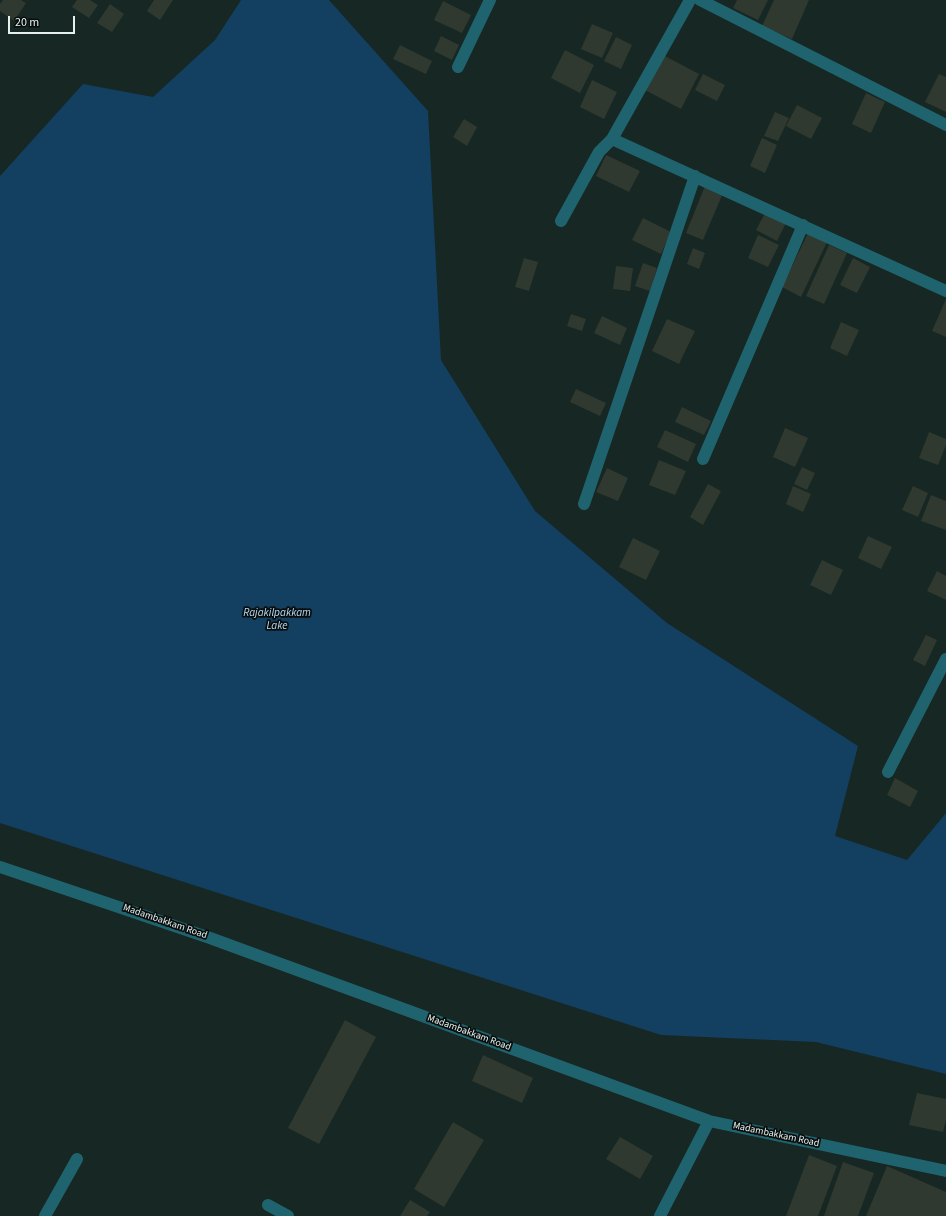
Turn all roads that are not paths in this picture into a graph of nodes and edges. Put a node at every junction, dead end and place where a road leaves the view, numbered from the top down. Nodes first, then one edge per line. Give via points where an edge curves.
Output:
1 (490, 0) edge
2 (690, 0) edge
3 (700, 0) edge
4 (458, 67) dead end
5 (946, 125) edge
6 (612, 139) junction
7 (695, 176) junction
8 (561, 221) dead end
9 (803, 226) junction
10 (946, 291) edge
11 (704, 459) dead end
12 (584, 504) dead end
13 (946, 659) edge
14 (888, 772) dead end
15 (0, 867) edge
16 (709, 1121) junction
17 (77, 1159) dead end
18 (946, 1171) edge
19 (268, 1205) dead end
20 (45, 1216) edge
21 (288, 1216) edge
22 (660, 1216) edge

1 - 4 street
2 - 6 street
3 - 5 street
6 - 7 street
6 - 8 street via 598,152
7 - 9 street
7 - 12 street
9 - 10 street
9 - 11 street
13 - 14 street
15 - 16 street, Madambakkam Road via 210,938
16 - 18 street, Madambakkam Road
16 - 22 street
17 - 20 street
19 - 21 street

